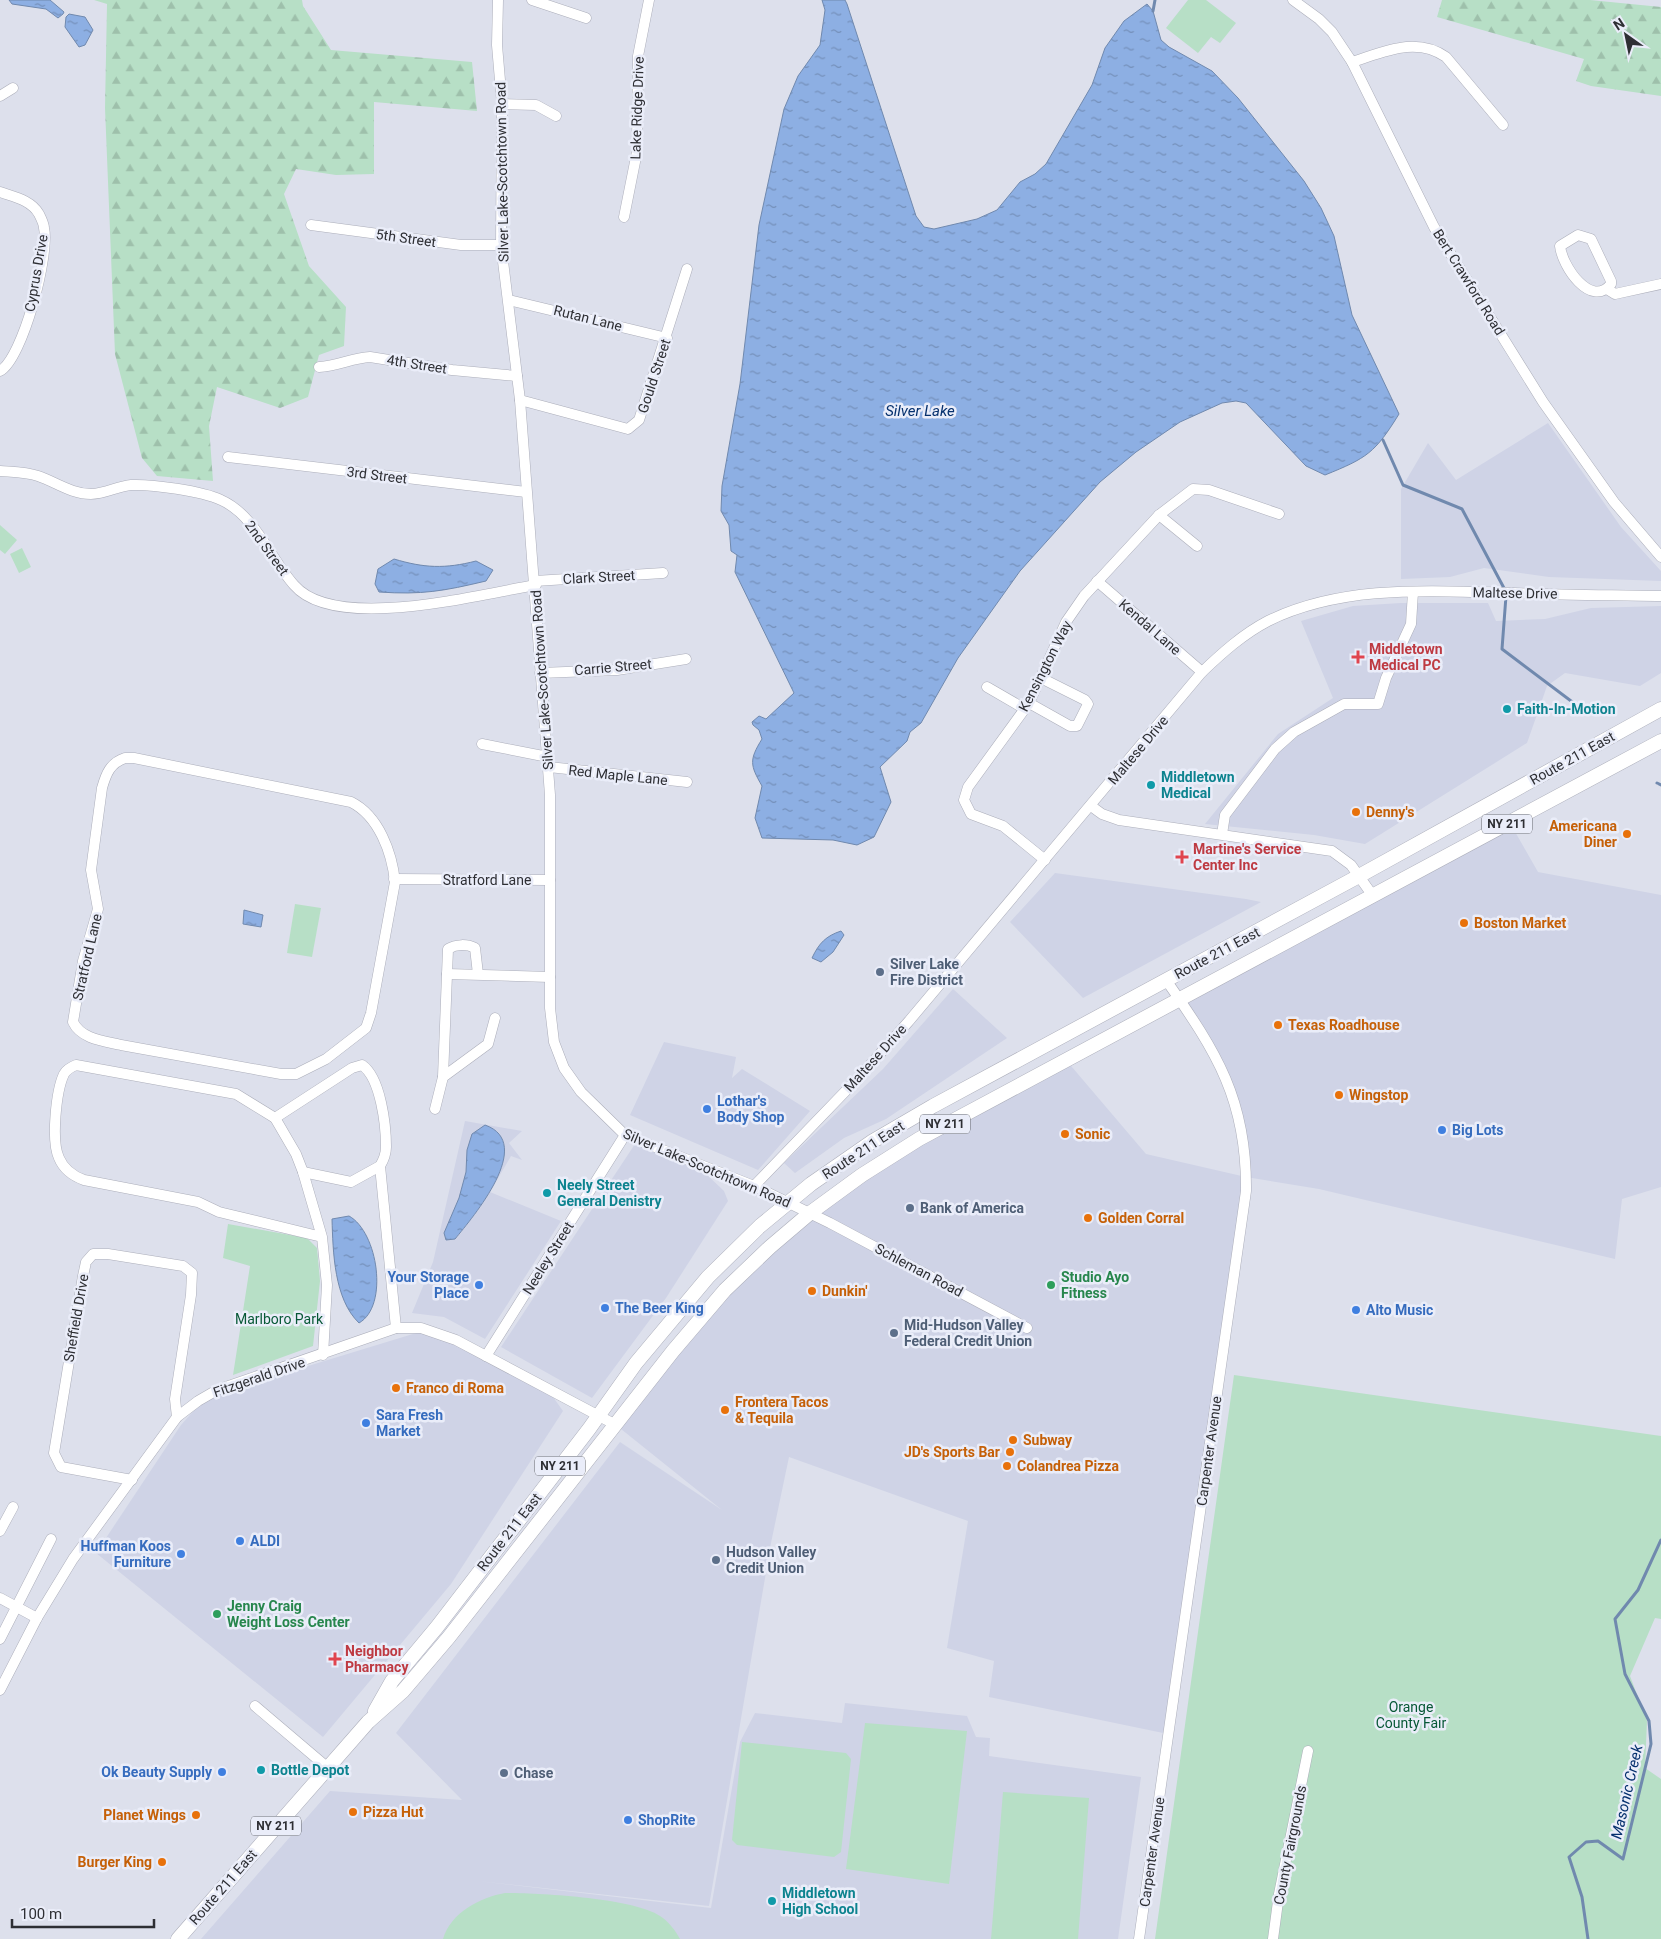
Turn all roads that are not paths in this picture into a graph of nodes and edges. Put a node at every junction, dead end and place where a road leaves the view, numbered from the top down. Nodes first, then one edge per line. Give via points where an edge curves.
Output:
1 (498, 0) edge
2 (532, 0) edge
3 (649, 0) edge
4 (1293, 0) edge
5 (586, 18) dead end
6 (1352, 62) junction
7 (13, 88) dead end
8 (0, 96) edge
9 (502, 104) junction
10 (556, 116) dead end
11 (1503, 126) dead end
12 (0, 192) edge
13 (624, 217) dead end
14 (312, 225) dead end
15 (501, 245) junction
16 (687, 269) dead end
17 (1661, 284) edge
18 (1607, 289) junction
19 (509, 300) junction
20 (666, 338) junction
21 (319, 367) dead end
22 (0, 371) edge
23 (517, 376) junction
24 (520, 400) junction
25 (228, 457) dead end
26 (0, 471) edge
27 (526, 492) junction
28 (1279, 514) dead end
29 (1159, 515) junction
30 (1197, 546) dead end
31 (1661, 557) edge
32 (663, 573) dead end
33 (1097, 581) junction
34 (536, 583) junction
35 (1413, 592) junction
36 (1661, 596) edge
37 (686, 659) dead end
38 (1202, 672) junction
39 (540, 673) junction
40 (1041, 678) junction
41 (987, 687) dead end
42 (1027, 706) junction
43 (1661, 709) edge
44 (1661, 741) edge
45 (482, 744) dead end
46 (548, 762) junction
47 (687, 782) dead end
48 (1091, 806) junction
49 (1222, 834) junction
50 (1045, 860) junction
51 (1359, 876) junction
52 (394, 879) junction
53 (550, 880) junction
54 (1373, 896) junction
55 (447, 974) junction
56 (478, 974) junction
57 (550, 977) junction
58 (1166, 980) junction
59 (1180, 999) junction
60 (494, 1018) dead end
61 (444, 1077) junction
62 (435, 1109) dead end
63 (275, 1118) junction
64 (625, 1134) junction
65 (380, 1166) junction
66 (303, 1172) junction
67 (754, 1186) junction
68 (788, 1203) junction
69 (810, 1213) junction
70 (322, 1237) junction
71 (396, 1328) junction
72 (1027, 1328) dead end
73 (323, 1355) junction
74 (486, 1356) junction
75 (598, 1416) junction
76 (177, 1417) junction
77 (616, 1425) junction
78 (132, 1480) junction
79 (13, 1507) dead end
80 (0, 1531) edge
81 (52, 1539) dead end
82 (0, 1598) edge
83 (17, 1607) junction
84 (37, 1618) junction
85 (0, 1639) edge
86 (0, 1690) edge
87 (255, 1706) dead end
88 (368, 1722) junction
89 (1308, 1751) dead end
90 (328, 1768) junction
91 (178, 1939) edge
92 (1139, 1939) edge
93 (1274, 1939) edge

1 - 9 street, Silver Lake-Scotchtown Road via 497,45
2 - 5 street
3 - 13 street, Lake Ridge Drive via 638,56 637,152
4 - 6 street, Bert Crawford Road via 1332,32
6 - 11 street via 1412,45 1436,50 1446,57
6 - 31 street, Bert Crawford Road via 1434,227 1538,394 1596,478
7 - 8 street
9 - 10 street via 536,104
9 - 15 street, Silver Lake-Scotchtown Road
12 - 22 street, Cyprus Drive via 26,201 38,213 45,229 38,279 26,327 15,354
14 - 15 street, 5th Street via 461,245
15 - 19 street, Silver Lake-Scotchtown Road
16 - 20 street, Gould Street
17 - 18 street via 1616,294
18 - 18 street via 1610,280 1591,239 1578,235 1564,242 1560,246 1562,256 1577,282 1586,288
19 - 20 street, Rutan Lane
19 - 23 street, Silver Lake-Scotchtown Road
20 - 24 street, Gould Street via 639,420 628,429
21 - 23 street, 4th Street via 370,357
23 - 24 street, Silver Lake-Scotchtown Road
24 - 27 street, Silver Lake-Scotchtown Road
25 - 27 street, 3rd Street
26 - 34 street, 2nd Street via 35,475 77,492 91,494 145,485 222,500 243,514 301,593 317,601 352,607 397,608
27 - 34 street, Silver Lake-Scotchtown Road
28 - 29 street, Kensington Way via 1209,490 1193,489
29 - 30 street
29 - 33 street, Kensington Way
32 - 34 street, Clark Street
33 - 38 street, Kendal Lane
33 - 40 street, Kensington Way via 1066,622
34 - 39 street, Silver Lake-Scotchtown Road
35 - 36 street, Maltese Drive
35 - 38 street, Maltese Drive via 1338,599 1294,610 1239,639
35 - 49 street via 1411,624 1386,678 1378,704 1344,704 1294,732 1275,749 1225,816
37 - 39 street, Carrie Street via 617,670
38 - 48 street, Maltese Drive
39 - 46 street, Silver Lake-Scotchtown Road
40 - 42 street, Kensington Way
40 - 42 street via 1085,700 1088,708 1077,726 1070,726
41 - 42 street
42 - 50 street, Kensington Way via 968,788 964,800 971,814 1003,826
43 - 51 main road, Route 211 East / NY 211
44 - 54 main road, Route 211 East / NY 211
45 - 46 street, Red Maple Lane
46 - 47 street, Red Maple Lane
46 - 53 street, Silver Lake-Scotchtown Road
48 - 49 street via 1119,820
48 - 50 street, Maltese Drive
49 - 51 street via 1332,851 1344,858
50 - 67 street, Maltese Drive via 863,1073
51 - 54 street
51 - 58 main road, Route 211 East / NY 211
52 - 52 street, Stratford Lane via 374,820 351,802 134,758 116,761 102,788 91,870 98,910 83,961 73,1022 80,1032 120,1045 281,1074 296,1074 310,1069 366,1028 376,993
52 - 53 street, Stratford Lane
53 - 57 street, Silver Lake-Scotchtown Road
54 - 59 main road, Route 211 East / NY 211
55 - 56 street
55 - 56 street via 448,949 469,945 475,948
55 - 61 street
56 - 57 street
57 - 64 street, Silver Lake-Scotchtown Road via 551,1027 560,1060 581,1092
58 - 59 street, Carpenter Avenue
58 - 68 main road, Route 211 East / NY 211 via 902,1123 844,1160
59 - 69 main road, Route 211 East / NY 211 via 919,1139 862,1174
59 - 92 street, Carpenter Avenue via 1215,1056 1236,1103 1245,1147 1246,1192
60 - 61 street via 488,1044
61 - 62 street
63 - 65 street via 338,1074 357,1065 362,1066 372,1076 379,1092 386,1150
63 - 66 street
63 - 70 street via 236,1094 76,1065 67,1069 63,1076 56,1120 58,1157 73,1176 84,1180 198,1202 218,1212
64 - 67 street, Silver Lake-Scotchtown Road
64 - 74 street, Neeley Street
65 - 66 street via 351,1182
65 - 71 street
66 - 70 street
67 - 68 street, Silver Lake-Scotchtown Road
68 - 69 street, Silver Lake-Scotchtown Road
68 - 75 main road, Route 211 East / NY 211 via 743,1242 694,1292
69 - 72 street, Schleman Road
69 - 77 main road, Route 211 East / NY 211 via 708,1309
70 - 73 street via 327,1285
71 - 73 street, Fitzgerald Drive
71 - 74 street, Fitzgerald Drive via 420,1328 439,1333
73 - 76 street, Fitzgerald Drive via 217,1390
74 - 75 street, Fitzgerald Drive
75 - 77 street, Fitzgerald Drive
75 - 88 main road, Route 211 East / NY 211 via 392,1682
76 - 78 street, Fitzgerald Drive
76 - 78 street, Sheffield Drive via 175,1400 192,1294 192,1274 183,1266 93,1254 86,1262 83,1276 54,1453 61,1467
77 - 88 main road, Route 211 East / NY 211 via 449,1637 403,1692
78 - 84 street, Fitzgerald Drive via 73,1559
79 - 80 street
81 - 83 street
82 - 83 street
83 - 84 street
83 - 85 street
84 - 86 street, Fitzgerald Drive
87 - 90 street
88 - 90 main road, Route 211 East / NY 211
89 - 93 street, County Fairgrounds via 1279,1894
90 - 91 main road, Route 211 East / NY 211

